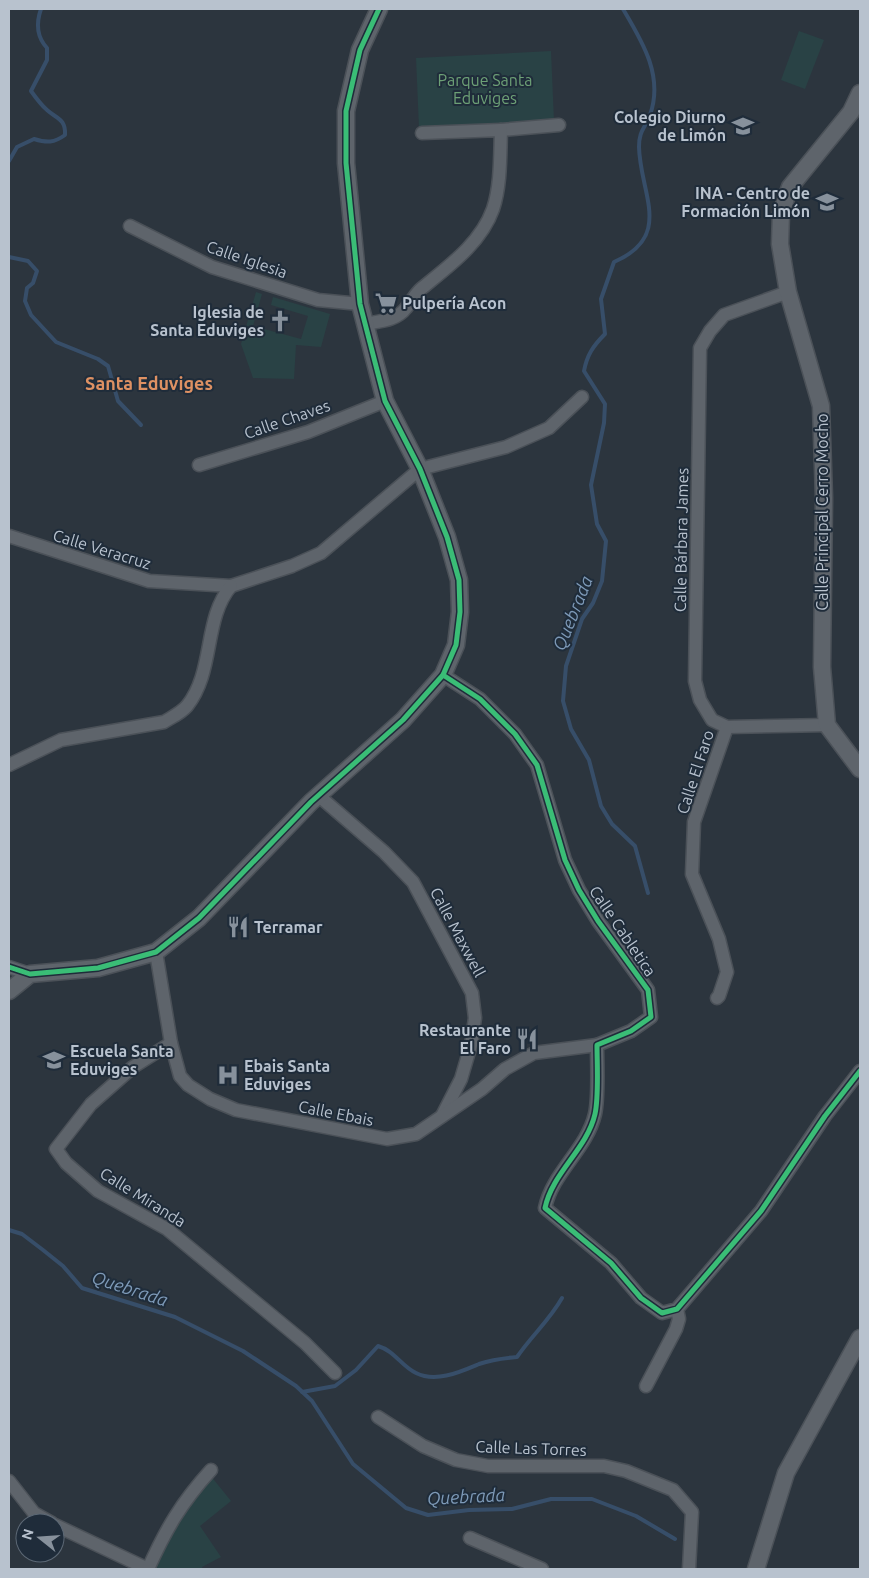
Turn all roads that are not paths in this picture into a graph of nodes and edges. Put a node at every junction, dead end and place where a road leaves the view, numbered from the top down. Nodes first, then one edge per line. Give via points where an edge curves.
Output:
1 (379, 9) edge
2 (860, 94) edge
3 (559, 125) dead end
4 (501, 130) junction
5 (422, 133) dead end
6 (130, 226) dead end
7 (788, 292) junction
8 (360, 304) junction
9 (365, 324) junction
10 (582, 397) dead end
11 (385, 401) junction
12 (199, 465) dead end
13 (420, 469) junction
14 (9, 536) edge
15 (232, 586) junction
16 (443, 675) junction
17 (827, 725) junction
18 (727, 726) junction
19 (9, 765) edge
20 (860, 769) edge
21 (319, 796) junction
22 (156, 952) junction
23 (9, 967) edge
24 (30, 974) junction
25 (9, 991) edge
26 (717, 998) dead end
27 (171, 1043) junction
28 (597, 1045) junction
29 (860, 1071) edge
30 (441, 1118) junction
31 (677, 1309) junction
32 (860, 1338) edge
33 (335, 1373) dead end
34 (646, 1386) dead end
35 (378, 1417) dead end
36 (211, 1470) dead end
37 (9, 1481) edge
38 (34, 1513) edge
39 (65, 1529) edge
40 (470, 1538) dead end
41 (148, 1569) edge
42 (542, 1569) edge
43 (689, 1569) edge
44 (756, 1569) edge

1 - 8 street via 360,50 346,111 346,163
2 - 7 street, Calle Principal Cerro Mocho via 851,112 790,188 781,213 780,244
3 - 4 street
4 - 5 street
4 - 9 street via 498,187 485,226 460,256 415,294 396,318
6 - 8 street, Calle Iglesia via 212,267 318,300
7 - 17 street, Calle Principal Cerro Mocho via 821,406 824,498 822,667
7 - 18 street, Calle Bárbara James via 724,315 700,348 695,681 700,700 712,720
8 - 9 street
9 - 11 street
10 - 13 street via 541,432 506,447
11 - 12 street, Calle Chaves via 308,432
11 - 13 street
13 - 15 street, Calle Veracruz via 321,553
13 - 16 street via 447,537 459,580 456,645
14 - 15 street, Calle Veracruz via 149,581
15 - 19 street via 216,611 208,656 200,682 187,706 164,722 62,740
16 - 21 street via 403,720
16 - 28 street, Calle Cabletica via 480,699 516,734 537,765 565,860 579,890 648,990 651,1017
17 - 18 street
17 - 20 street
18 - 26 street, Calle El Faro via 694,822 692,874 720,939 727,972
21 - 22 street via 199,918
21 - 30 street, Calle Maxwell via 384,852 413,882 472,993 475,1018 471,1045 461,1079
22 - 24 street via 98,968
22 - 27 street, Calle Ebais
23 - 24 street
24 - 25 street
27 - 30 street, Calle Ebais via 180,1076 188,1085 236,1110 387,1140 416,1134
27 - 33 street, Calle Miranda via 133,1067 91,1104 56,1149 66,1164 98,1191 167,1229 306,1343
28 - 30 street, Calle Ebais via 534,1053 505,1069
28 - 31 street via 595,1114 577,1151 548,1192 545,1208 611,1263 641,1298 662,1313
29 - 31 street via 825,1116 761,1211
31 - 34 street via 676,1329
32 - 44 street via 786,1473
35 - 43 street, Calle Las Torres via 423,1446 456,1460 488,1466 604,1466 626,1471 673,1490 692,1512
36 - 41 street via 179,1508
37 - 38 street
39 - 41 street
40 - 42 street

